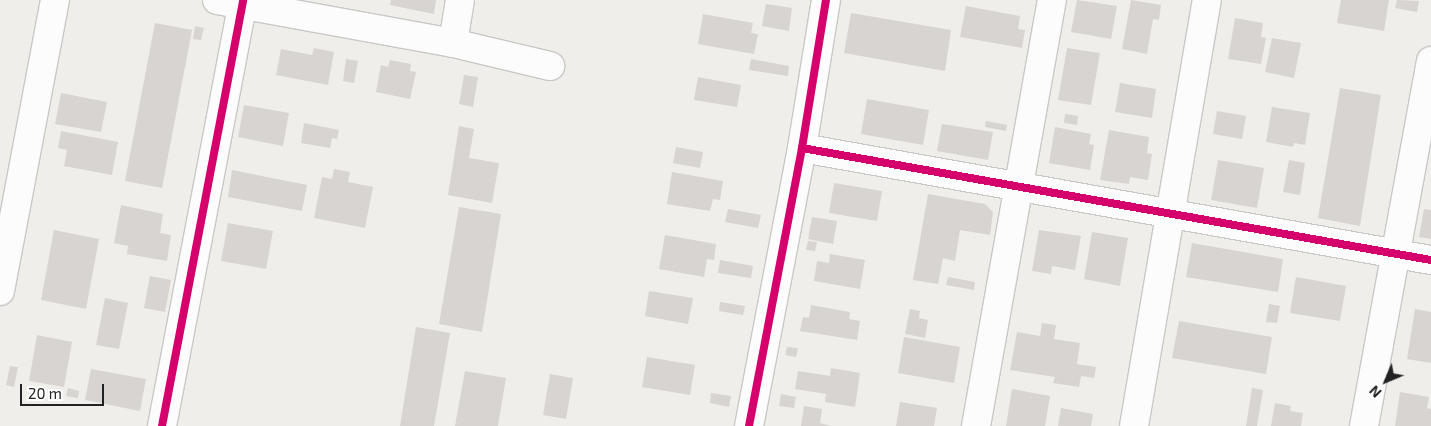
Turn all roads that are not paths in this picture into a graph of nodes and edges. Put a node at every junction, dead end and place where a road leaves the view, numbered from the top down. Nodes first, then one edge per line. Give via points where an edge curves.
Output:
1 (55, 0) edge
2 (460, 0) edge
3 (826, 0) edge
4 (1052, 0) edge
5 (1207, 0) edge
6 (234, 1) edge
7 (452, 43) junction
8 (1431, 61) edge
9 (550, 66) dead end
10 (802, 148) junction
11 (1020, 186) junction
12 (1172, 213) junction
13 (1396, 254) junction
14 (1431, 260) edge
15 (0, 291) edge
16 (162, 426) edge
17 (749, 426) edge
18 (976, 426) edge
19 (1134, 426) edge
20 (1364, 426) edge

1 - 15 street
2 - 7 street
3 - 10 street
4 - 11 street
5 - 12 street
6 - 7 street
6 - 16 street
7 - 9 street
8 - 13 street
10 - 11 street
10 - 17 street
11 - 12 street
11 - 18 street
12 - 13 street
12 - 19 street
13 - 14 street
13 - 20 street

